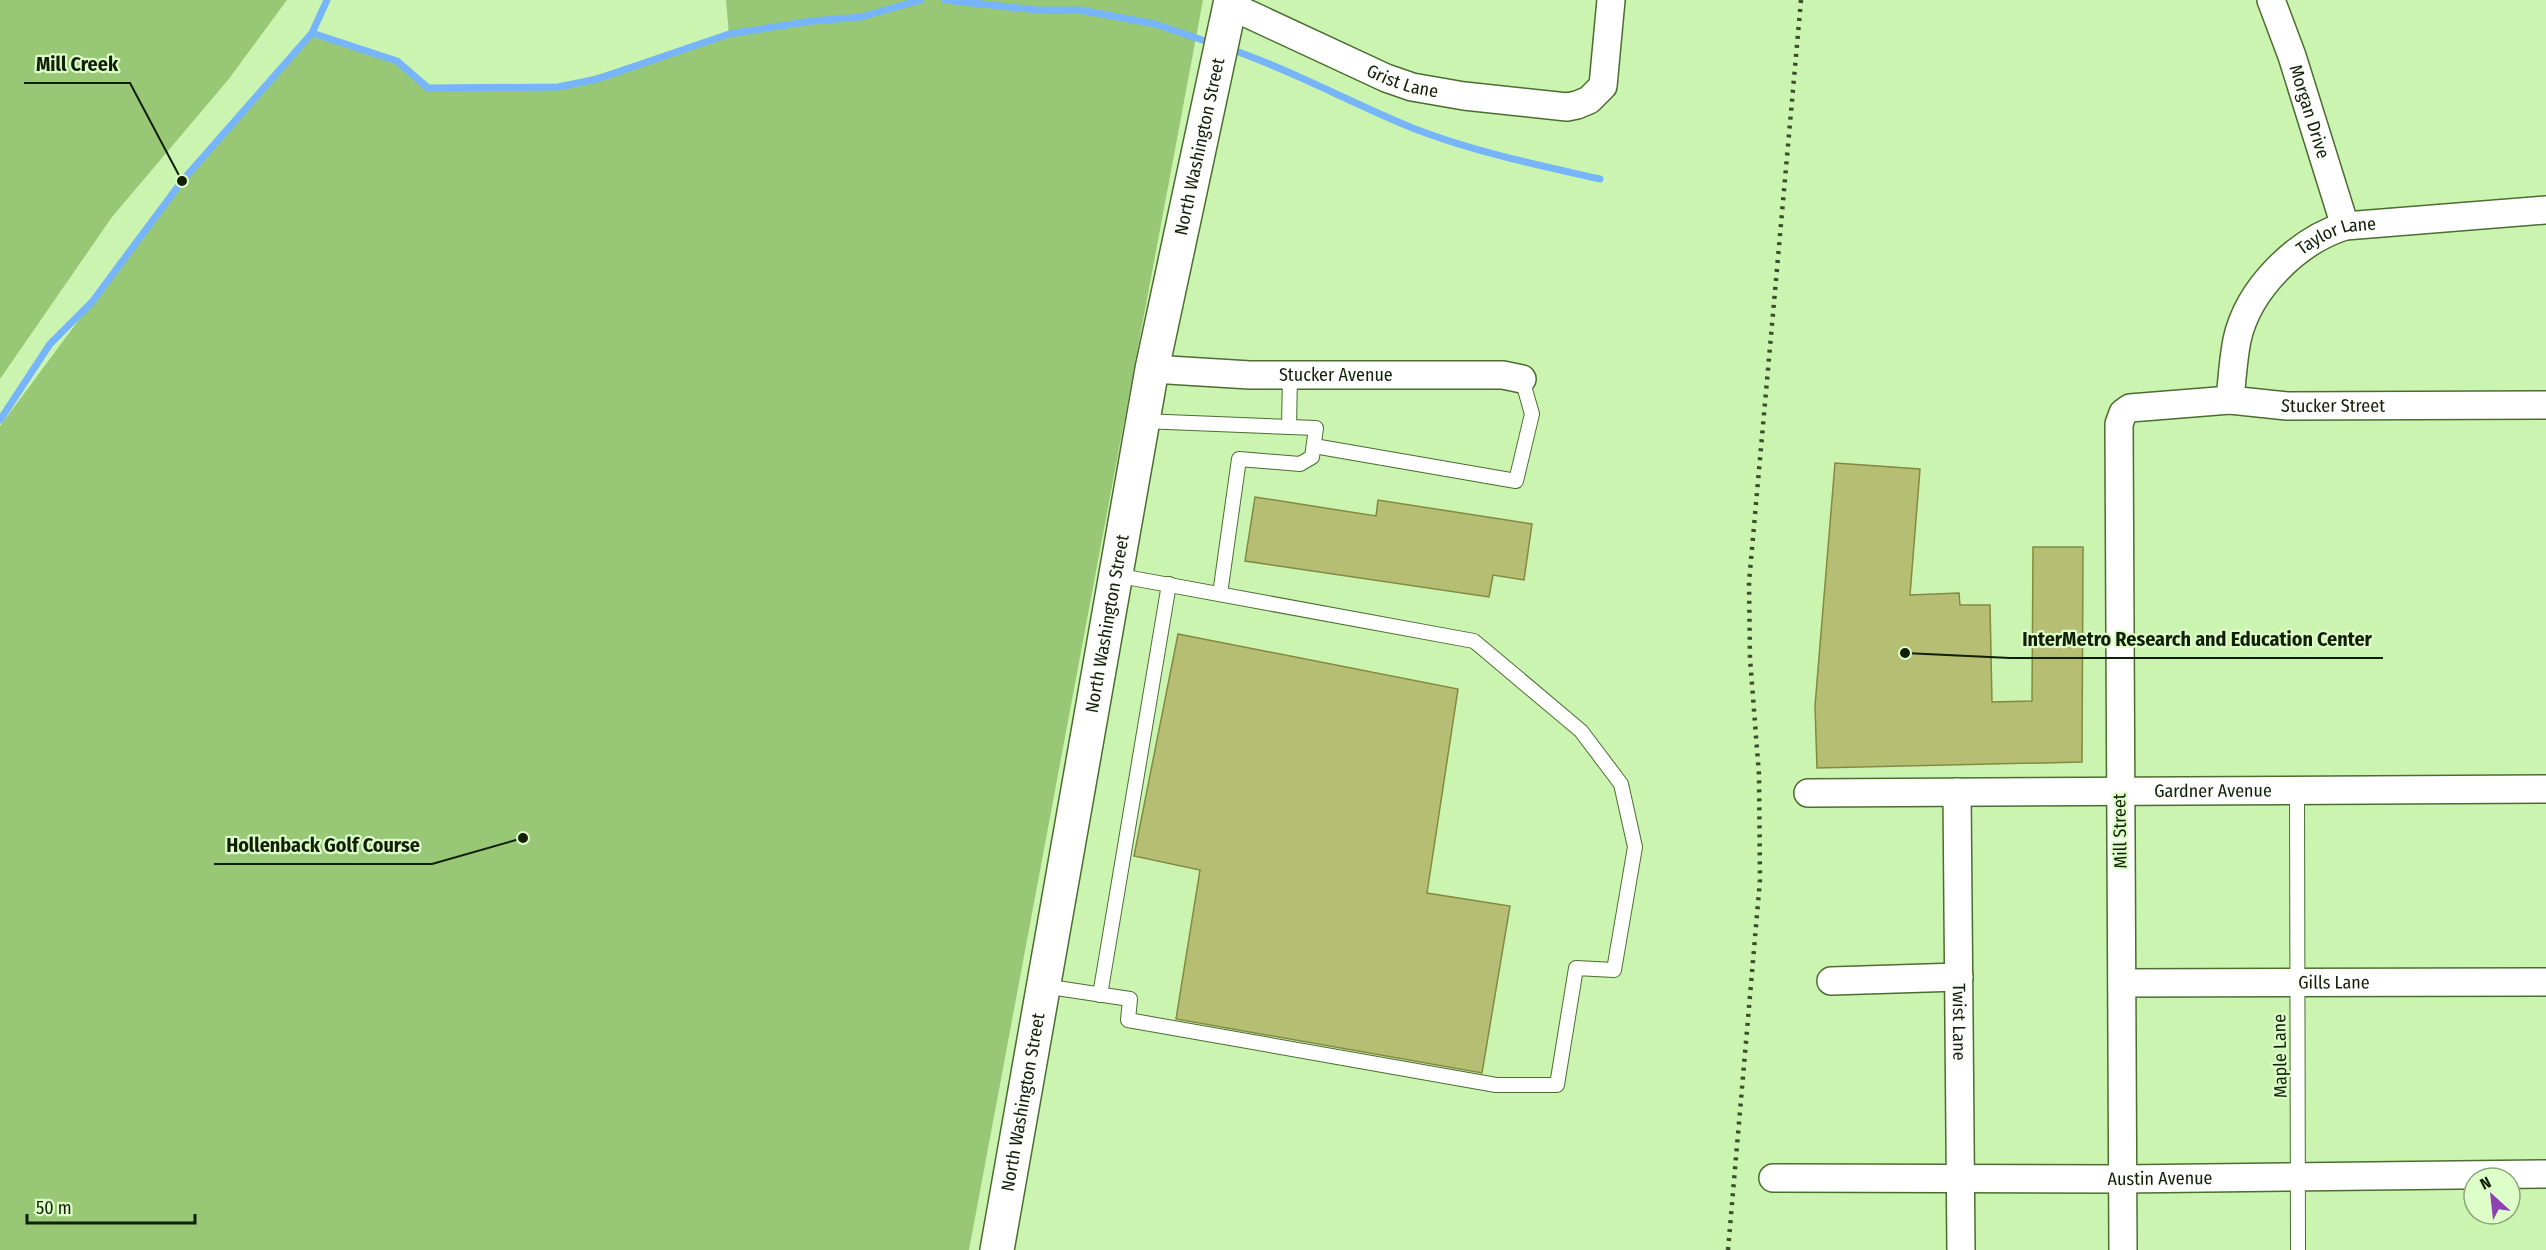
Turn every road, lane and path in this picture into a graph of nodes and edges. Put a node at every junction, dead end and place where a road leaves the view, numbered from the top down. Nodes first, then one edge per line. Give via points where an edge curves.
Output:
1 (1611, 0) edge
2 (2271, 0) edge
3 (1230, 3) edge
4 (2546, 210) edge
5 (2345, 226) junction
6 (1152, 369) junction
7 (1290, 375) junction
8 (1522, 379) joint
9 (2230, 400) junction
10 (2546, 405) edge
11 (2123, 412) joint
12 (1142, 421) junction
13 (1288, 427) junction
14 (1314, 446) junction
15 (1115, 575) junction
16 (1169, 584) junction
17 (1220, 594) junction
18 (2297, 789) junction
19 (2546, 789) edge
20 (2120, 790) junction
21 (1957, 792) junction
22 (1808, 793) dead end
23 (1959, 977) junction
24 (1831, 981) dead end
25 (2546, 982) edge
26 (2122, 983) junction
27 (2297, 983) junction
28 (1043, 986) junction
29 (1100, 995) junction
30 (2546, 1174) edge
31 (2299, 1176) junction
32 (1773, 1178) dead end
33 (1961, 1179) junction
34 (2122, 1179) junction
35 (997, 1250) edge
36 (1961, 1250) edge
37 (2123, 1250) edge
38 (2298, 1250) edge

1 - 3 street, Grist Lane via 1603,86 1589,100 1567,107 1412,87
2 - 5 street, Morgan Drive
3 - 6 street, North Washington Street
4 - 5 street, Taylor Lane
5 - 9 street, Taylor Lane via 2308,242 2270,277 2258,295 2237,338
6 - 7 street, Stucker Avenue
6 - 12 street, North Washington Street
7 - 8 street, Stucker Avenue via 1503,375
7 - 13 lane
8 - 14 lane via 1532,414 1516,481
9 - 10 street, Stucker Street via 2287,406
9 - 11 street, Stucker Street via 2130,408
11 - 20 street, Mill Street via 2119,424
12 - 13 lane
12 - 15 street, North Washington Street
13 - 14 lane via 1316,428
14 - 17 lane via 1312,457 1300,464 1239,459
15 - 16 lane
15 - 28 street, North Washington Street
16 - 17 lane
16 - 29 lane
17 - 29 lane via 1474,641 1581,731 1621,784 1635,847 1614,970 1576,968 1557,1085 1496,1085 1128,1020 1130,999
18 - 19 street, Gardner Avenue
18 - 20 street, Gardner Avenue
18 - 27 lane, Maple Lane
20 - 21 street, Gardner Avenue
20 - 26 street, Mill Street
21 - 22 street, Gardner Avenue
21 - 23 street, Twist Lane
23 - 24 street
23 - 33 street, Twist Lane
25 - 27 street, Gills Lane
26 - 27 street, Gills Lane
26 - 34 street, Mill Street
27 - 31 lane, Maple Lane
28 - 29 lane
28 - 35 street, North Washington Street
30 - 31 street, Austin Avenue
31 - 34 street, Austin Avenue
31 - 38 lane, Maple Lane
32 - 33 street, Austin Avenue
33 - 34 street, Austin Avenue
33 - 36 street, Twist Lane
34 - 37 street, Mill Street

